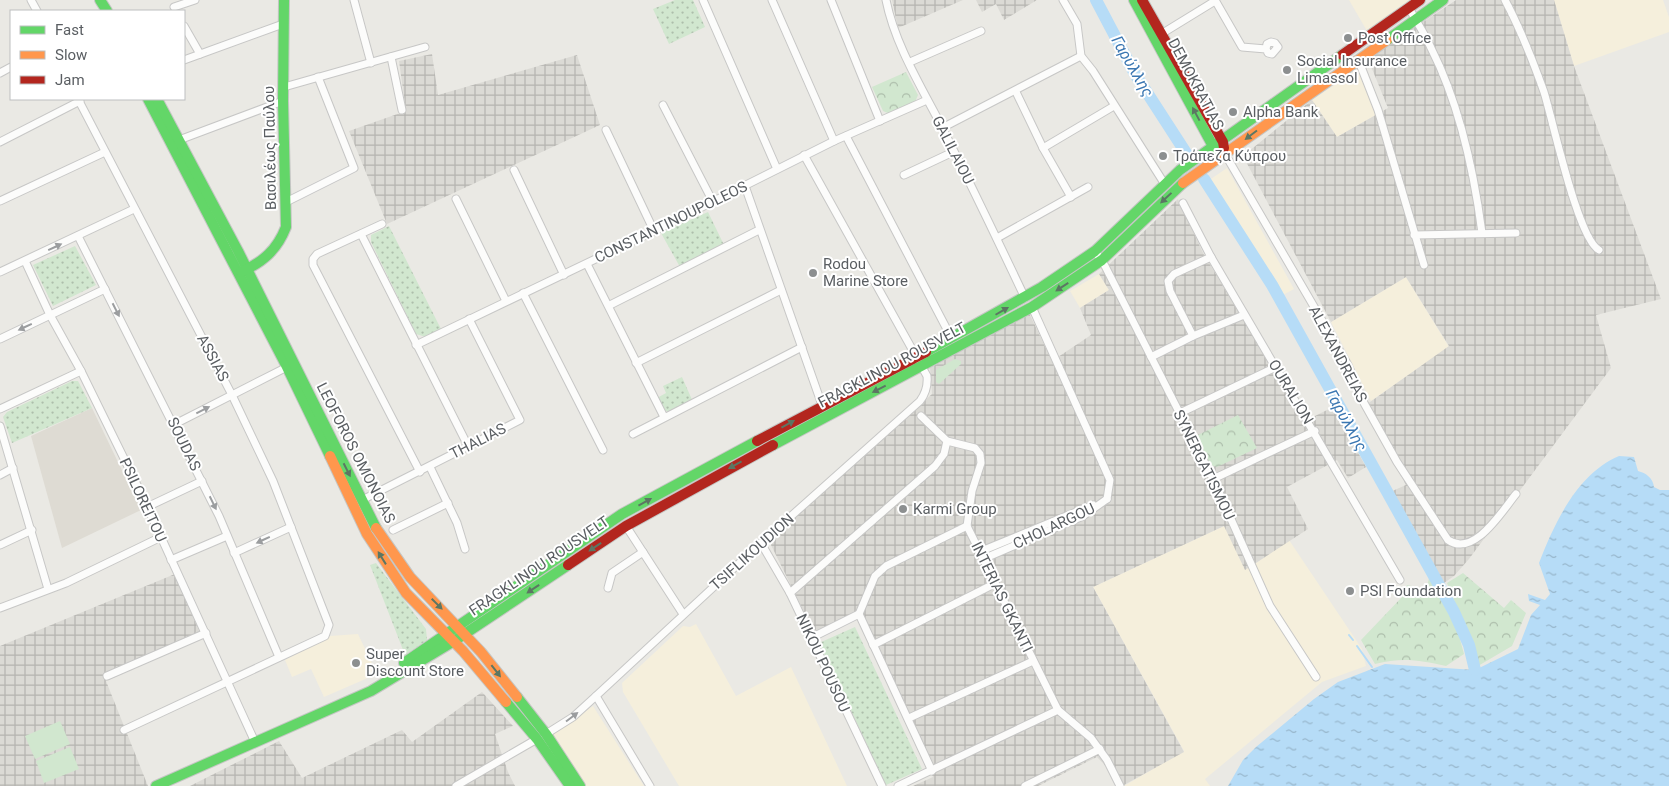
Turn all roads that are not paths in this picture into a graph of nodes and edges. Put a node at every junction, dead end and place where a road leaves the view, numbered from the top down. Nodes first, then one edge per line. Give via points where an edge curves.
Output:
1 (169, 0) edge
2 (195, 0) edge
3 (284, 0) edge
4 (354, 0) edge
5 (702, 0) edge
6 (772, 0) edge
7 (831, 0) edge
8 (886, 0) edge
9 (1064, 0) edge
10 (1134, 0) edge
11 (1142, 0) edge
12 (1215, 0) edge
13 (1420, 0) edge
14 (1443, 0) edge
15 (1505, 0) edge
16 (1409, 8) junction
17 (175, 9) edge
18 (1415, 19) junction
19 (283, 24) junction
20 (185, 28) edge
21 (982, 31) dead end
22 (1158, 37) junction
23 (425, 47) dead end
24 (1266, 49) dead end
25 (200, 54) junction
26 (1081, 56) junction
27 (390, 57) junction
28 (1358, 59) junction
29 (185, 60) edge
30 (371, 62) junction
31 (910, 62) junction
32 (318, 78) junction
33 (284, 88) junction
34 (1016, 92) junction
35 (79, 100) edge
36 (149, 100) edge
37 (158, 100) edge
38 (927, 100) junction
39 (283, 102) junction
40 (663, 105) dead end
41 (1114, 106) junction
42 (402, 110) dead end
43 (880, 120) junction
44 (942, 128) junction
45 (606, 130) dead end
46 (846, 136) junction
47 (179, 140) junction
48 (834, 141) junction
49 (0, 142) edge
50 (1223, 142) junction
51 (1043, 148) junction
52 (1214, 148) junction
53 (105, 152) junction
54 (954, 152) junction
55 (1225, 154) junction
56 (804, 155) junction
57 (776, 169) junction
58 (514, 170) dead end
59 (904, 175) dead end
60 (1164, 183) junction
61 (745, 186) junction
62 (1088, 187) dead end
63 (1072, 197) junction
64 (1, 198) edge
65 (456, 199) dead end
66 (286, 202) junction
67 (713, 202) junction
68 (1183, 204) dead end
69 (134, 209) junction
70 (382, 224) dead end
71 (760, 230) junction
72 (654, 231) junction
73 (1482, 233) junction
74 (1516, 233) dead end
75 (361, 234) junction
76 (1414, 234) junction
77 (78, 236) junction
78 (997, 238) junction
79 (1599, 250) dead end
80 (1095, 251) junction
81 (1211, 257) junction
82 (25, 260) junction
83 (1102, 260) junction
84 (587, 264) junction
85 (1424, 265) dead end
86 (243, 271) junction
87 (0, 272) edge
88 (564, 275) junction
89 (106, 289) junction
90 (781, 290) junction
91 (523, 293) junction
92 (1025, 298) junction
93 (506, 302) junction
94 (610, 306) junction
95 (1032, 307) junction
96 (50, 315) junction
97 (1244, 315) junction
98 (469, 319) junction
99 (1193, 336) junction
100 (0, 339) edge
101 (952, 339) junction
102 (416, 345) junction
103 (802, 347) junction
104 (916, 357) junction
105 (1151, 357) junction
106 (636, 363) junction
107 (287, 367) junction
108 (922, 367) junction
109 (1276, 367) junction
110 (80, 371) junction
111 (232, 395) junction
112 (822, 405) junction
113 (0, 409) edge
114 (1178, 414) junction
115 (921, 416) dead end
116 (664, 417) junction
117 (175, 424) junction
118 (0, 426) edge
119 (1315, 431) junction
120 (633, 434) dead end
121 (947, 441) junction
122 (468, 446) junction
123 (603, 450) dead end
124 (430, 467) junction
125 (13, 468) junction
126 (420, 472) junction
127 (0, 474) edge
128 (1213, 479) junction
129 (202, 481) junction
130 (1516, 494) dead end
131 (362, 500) junction
132 (448, 503) junction
133 (147, 507) junction
134 (626, 526) junction
135 (967, 526) junction
136 (291, 527) junction
137 (32, 530) junction
138 (393, 530) dead end
139 (227, 536) junction
140 (161, 537) junction
141 (761, 543) junction
142 (0, 545) edge
143 (465, 549) dead end
144 (643, 552) junction
145 (234, 553) junction
146 (981, 556) junction
147 (171, 560) junction
148 (1400, 580) dead end
149 (994, 584) junction
150 (608, 588) dead end
151 (48, 589) junction
152 (790, 593) junction
153 (0, 608) edge
154 (683, 614) junction
155 (859, 614) junction
156 (462, 630) junction
157 (206, 633) junction
158 (451, 638) junction
159 (811, 638) junction
160 (873, 645) junction
161 (279, 657) junction
162 (1033, 661) junction
163 (107, 676) dead end
164 (1316, 677) dead end
165 (227, 683) junction
166 (596, 696) junction
167 (1058, 710) junction
168 (909, 718) junction
169 (124, 730) dead end
170 (541, 737) junction
171 (255, 742) junction
172 (1100, 749) junction
173 (932, 771) junction
174 (156, 786) edge
175 (456, 786) edge
176 (570, 786) edge
177 (580, 786) edge
178 (650, 786) edge
179 (882, 786) edge
180 (898, 786) edge
181 (1025, 786) edge
182 (1120, 786) edge

1 - 17 street
2 - 17 street
3 - 19 main road, Βασιλέως Παύλου
4 - 30 street
5 - 57 street
6 - 48 street
7 - 43 street
8 - 31 street, GALILAIOU via 889,18
9 - 26 street via 1077,24
10 - 22 main road, DEMOKRATIAS
11 - 22 main road, DEMOKRATIAS
12 - 22 street
12 - 24 street via 1242,47
13 - 16 main road, FRAGKLINOU ROUSVELT
14 - 18 main road, FRAGKLINOU ROUSVELT
15 - 79 street via 1544,92 1578,212 1592,244
16 - 18 street
16 - 50 main road, FRAGKLINOU ROUSVELT
18 - 28 main road, FRAGKLINOU ROUSVELT
18 - 73 street via 1432,49 1466,146
19 - 25 street
19 - 33 main road, Βασιλέως Παύλου
20 - 25 street
21 - 31 street
22 - 50 main road, DEMOKRATIAS
52 -> 22 main road, DEMOKRATIAS
23 - 27 street
25 - 29 street
26 - 34 street
26 - 41 street
27 - 30 street
27 - 42 street
28 -> 55 main road, FRAGKLINOU ROUSVELT
28 - 76 street via 1378,110
30 - 32 street
31 - 38 street, GALILAIOU
32 - 33 street
32 - 66 street via 354,168
33 - 39 main road, Βασιλέως Παύλου
34 - 44 street
34 - 51 street
35 - 49 street
35 - 53 street, ASSIAS
36 - 86 main road, LEOFOROS OMONOIAS
37 - 47 main road, LEOFOROS OMONOIAS
38 - 43 street, CONSTANTINOUPOLEOS
38 - 44 street, GALILAIOU
39 - 47 street
39 - 66 main road, Βασιλέως Παύλου
40 - 67 street
41 - 51 street
41 - 60 street
43 - 46 street, CONSTANTINOUPOLEOS
44 - 54 street, GALILAIOU
45 - 72 street
46 - 48 street, CONSTANTINOUPOLEOS
46 - 101 street
47 - 86 main road, LEOFOROS OMONOIAS
48 - 56 street, CONSTANTINOUPOLEOS
50 - 52 main road, FRAGKLINOU ROUSVELT
50 - 55 main road, DEMOKRATIAS
51 - 63 street
52 - 55 main road, DEMOKRATIAS
52 - 60 main road, FRAGKLINOU ROUSVELT
53 - 64 street
53 - 69 street, ASSIAS
54 - 59 street
54 - 78 street, GALILAIOU
55 -> 83 main road, FRAGKLINOU ROUSVELT via 1182,183
55 - 130 street, ALEXANDREIAS via 1348,365 1364,403 1397,462 1448,540 1470,542 1482,536
56 - 57 street, CONSTANTINOUPOLEOS
56 - 104 street, TSIFLIKOUDION
57 - 61 street, CONSTANTINOUPOLEOS
58 - 88 street
60 - 80 main road, FRAGKLINOU ROUSVELT
61 - 67 street, CONSTANTINOUPOLEOS
61 - 71 street
62 - 63 street
63 - 78 street
65 - 93 street
66 - 86 main road, Βασιλέως Παύλου via 286,226 281,243 272,254
67 - 72 street, CONSTANTINOUPOLEOS
68 - 81 street, OURALION
69 - 77 street
69 - 111 street, ASSIAS
70 - 75 street
71 - 90 street
71 - 94 street
72 - 84 street, CONSTANTINOUPOLEOS
73 - 74 street
73 - 76 street
75 - 102 street
75 - 126 street via 317,254 313,265
76 - 85 street
82 -> 77 street
77 - 89 street, SOUDAS
78 - 92 street, GALILAIOU
80 - 83 street, SYNERGATISMOU
80 - 92 main road, FRAGKLINOU ROUSVELT
81 - 97 street, OURALION
81 - 99 street via 1174,274 1168,281
82 - 87 street
82 - 96 street, PSILOREITOU
83 -> 95 main road, FRAGKLINOU ROUSVELT
83 - 105 street, SYNERGATISMOU
84 - 88 street, CONSTANTINOUPOLEOS
84 - 94 street
86 - 107 main road, LEOFOROS OMONOIAS
86 -> 131 main road, LEOFOROS OMONOIAS
88 - 91 street, CONSTANTINOUPOLEOS
89 - 96 street
89 -> 117 street, SOUDAS
90 - 103 street
90 - 106 street
91 - 93 street, CONSTANTINOUPOLEOS
91 - 123 street
101 -> 92 main road, FRAGKLINOU ROUSVELT
93 - 98 street, CONSTANTINOUPOLEOS
94 - 106 street
95 - 108 main road, FRAGKLINOU ROUSVELT
95 - 146 street, CHOLARGOU via 1110,480 1107,499 1083,516
96 -> 100 street
96 - 110 street, PSILOREITOU
97 - 99 street
97 - 109 street, OURALION
98 - 102 street, CONSTANTINOUPOLEOS
98 - 122 street, THALIAS via 520,420
99 - 105 street
101 - 104 main road, FRAGKLINOU ROUSVELT
102 - 122 street
103 - 112 street
103 - 116 street
104 - 108 street, TSIFLIKOUDION
104 - 112 main road, FRAGKLINOU ROUSVELT
105 - 114 street, SYNERGATISMOU
106 - 116 street
107 - 111 street
158 -> 107 main road, LEOFOROS OMONOIAS via 406,593 367,534
108 -> 134 main road, FRAGKLINOU ROUSVELT via 825,416
108 - 141 street, TSIFLIKOUDION via 928,385 920,401
109 - 114 street
109 - 119 street, OURALION
110 - 113 street
110 - 133 street, PSILOREITOU
117 -> 111 street
111 - 136 street, ASSIAS
156 -> 112 main road, FRAGKLINOU ROUSVELT via 622,514
114 - 128 street, SYNERGATISMOU
115 - 121 street, INTERIAS GKANTI
116 - 120 street
117 - 129 street, SOUDAS
118 - 125 street
119 - 128 street
119 - 148 street, OURALION
121 - 135 street, INTERIAS GKANTI via 975,448 980,454 982,463 972,491
121 - 152 street via 944,454 935,466
122 - 124 street, THALIAS
124 - 126 street, THALIAS
124 - 132 street
125 - 127 street
125 - 137 street
126 - 131 street, THALIAS
128 - 164 street, SYNERGATISMOU via 1270,606
129 - 133 street
129 -> 139 street, SOUDAS
131 -> 156 main road, LEOFOROS OMONOIAS via 410,577
132 - 138 street
132 - 143 street
133 - 140 street, PSILOREITOU
134 - 144 street
134 -> 156 main road, FRAGKLINOU ROUSVELT
135 - 146 street, INTERIAS GKANTI
135 - 155 street via 886,566 875,576
136 -> 145 street
136 - 161 street, ASSIAS via 329,625 325,636
137 - 142 street
137 - 151 street
139 - 145 street, SOUDAS
139 - 147 street
140 - 147 street, PSILOREITOU
140 - 151 street
141 - 152 street, NIKOU POUSOU
141 - 154 street, TSIFLIKOUDION
144 - 150 street via 612,573
144 - 154 street
145 - 161 street, SOUDAS
146 - 149 street, INTERIAS GKANTI
147 - 157 street, PSILOREITOU
149 - 160 street
149 - 162 street, INTERIAS GKANTI
151 - 153 street
152 - 159 street, NIKOU POUSOU
154 - 166 street, TSIFLIKOUDION
155 - 159 street
155 - 160 street
156 - 158 main road, FRAGKLINOU ROUSVELT
156 -> 170 main road, LEOFOROS OMONOIAS
157 - 163 street
157 - 165 street, PSILOREITOU
158 - 170 main road, LEOFOROS OMONOIAS
158 - 171 main road, FRAGKLINOU ROUSVELT via 327,705 324,710
159 - 179 street, NIKOU POUSOU
160 - 168 street
161 - 165 street
162 - 167 street, INTERIAS GKANTI
162 - 168 street
165 - 169 street
165 - 171 street, PSILOREITOU
170 -> 166 street, TSIFLIKOUDION via 573,717
166 - 178 street
167 - 172 street, INTERIAS GKANTI
167 - 173 street
168 - 173 street
170 - 175 street, TSIFLIKOUDION
170 - 176 main road, LEOFOROS OMONOIAS
170 - 177 main road, LEOFOROS OMONOIAS
171 - 174 main road, FRAGKLINOU ROUSVELT
172 - 181 street
172 - 182 street, INTERIAS GKANTI
173 - 180 street

